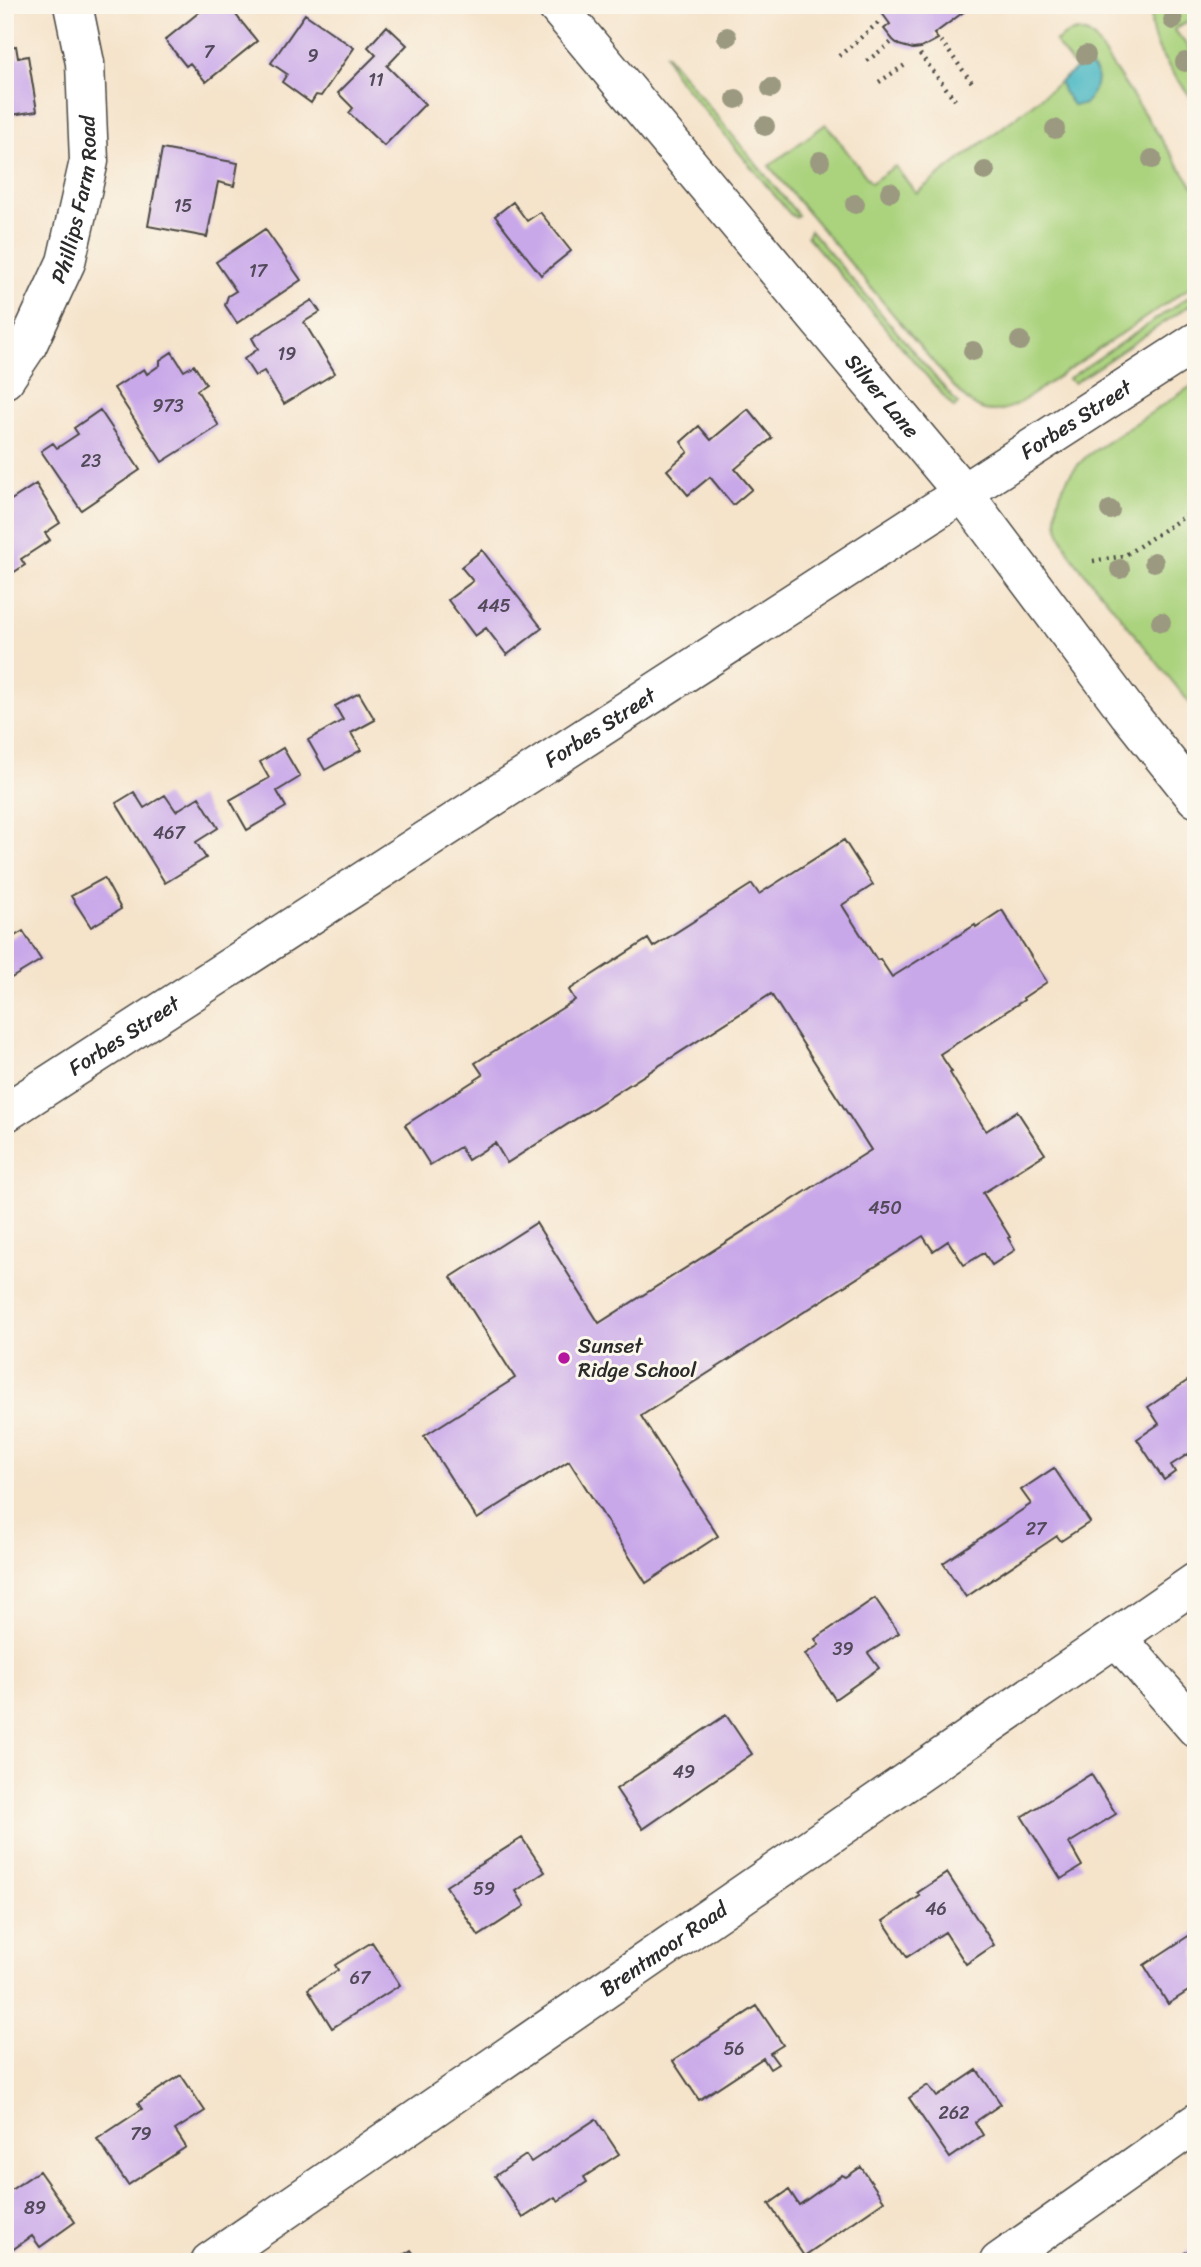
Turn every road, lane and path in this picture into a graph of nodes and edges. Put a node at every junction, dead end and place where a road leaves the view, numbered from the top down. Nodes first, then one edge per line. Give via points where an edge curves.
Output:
1 (73, 5) edge
2 (556, 5) edge
3 (878, 23) dead end
4 (941, 41) dead end
5 (892, 42) dead end
6 (920, 54) dead end
7 (839, 55) dead end
8 (867, 61) dead end
9 (908, 63) dead end
10 (879, 82) dead end
11 (974, 85) dead end
12 (955, 100) dead end
13 (1196, 342) edge
14 (5, 379) edge
15 (964, 494) junction
16 (1196, 509) edge
17 (1093, 561) dead end
18 (1196, 799) edge
19 (5, 1113) edge
20 (1196, 1582) edge
21 (1116, 1637) junction
22 (1196, 1728) edge
23 (1196, 2123) edge
24 (210, 2262) edge
25 (999, 2262) edge

1 - 14 main road, Phillips Farm Road via 85,63 89,161 66,262 27,346
2 - 15 main road, Silver Lane
3 - 7 path
4 - 11 path
5 - 8 path
6 - 12 path
9 - 10 path
13 - 15 main road, Forbes Street
15 - 18 main road, Silver Lane
15 - 19 main road, Forbes Street
16 - 17 path via 1124,556
20 - 21 main road, Brentmoor Road
21 - 22 main road
21 - 24 main road, Brentmoor Road
23 - 25 main road

